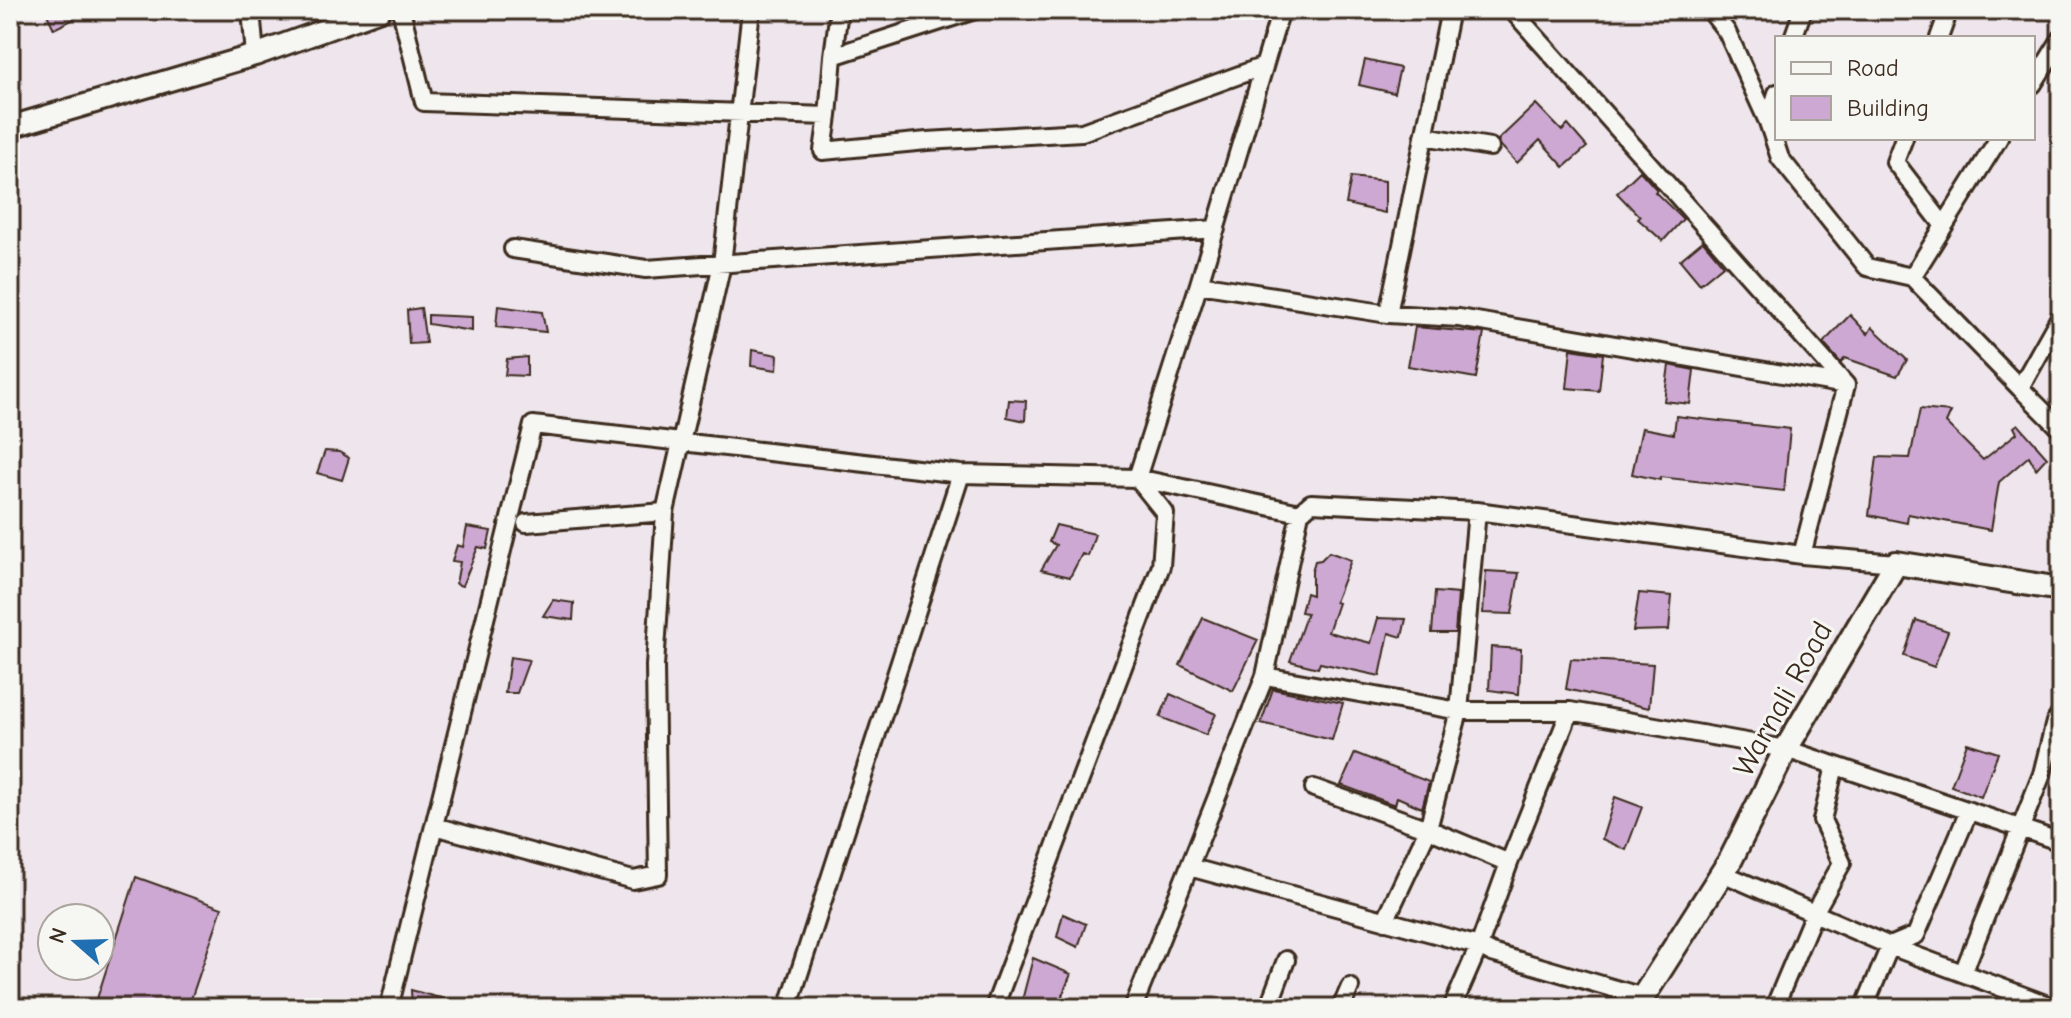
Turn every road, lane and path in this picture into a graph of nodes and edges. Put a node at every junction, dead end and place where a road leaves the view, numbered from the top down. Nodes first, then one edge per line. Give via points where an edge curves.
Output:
1 (251, 10) edge
2 (380, 10) edge
3 (401, 10) edge
4 (751, 10) edge
5 (839, 10) edge
6 (975, 10) edge
7 (1281, 10) edge
8 (1450, 10) edge
9 (1512, 10) edge
10 (1710, 10) edge
11 (1803, 10) edge
12 (1949, 10) edge
13 (1794, 36) edge
14 (1940, 36) edge
15 (2061, 39) edge
16 (255, 55) junction
17 (833, 56) junction
18 (1264, 66) junction
19 (2035, 81) edge
20 (1775, 99) edge
21 (739, 114) junction
22 (828, 116) junction
23 (1768, 122) junction
24 (10, 127) edge
25 (1424, 136) junction
26 (1903, 140) edge
27 (1998, 140) edge
28 (1490, 147) dead end
29 (1944, 226) junction
30 (1216, 229) junction
31 (513, 249) dead end
32 (722, 264) junction
33 (1912, 277) junction
34 (1199, 284) junction
35 (1388, 314) junction
36 (2061, 315) edge
37 (1846, 385) junction
38 (2020, 388) junction
39 (2061, 429) edge
40 (682, 442) junction
41 (961, 474) junction
42 (1137, 478) junction
43 (1477, 511) junction
44 (665, 512) junction
45 (1300, 513) junction
46 (526, 523) dead end
47 (1802, 555) junction
48 (1896, 563) junction
49 (2061, 589) edge
50 (1265, 676) junction
51 (2061, 703) edge
52 (1459, 711) junction
53 (1570, 711) junction
54 (2058, 718) edge
55 (1786, 749) junction
56 (1835, 766) junction
57 (1314, 788) dead end
58 (1969, 811) junction
59 (434, 826) junction
60 (2021, 828) junction
61 (1428, 829) junction
62 (2061, 842) edge
63 (1509, 863) junction
64 (1189, 867) junction
65 (1722, 873) junction
66 (1814, 913) junction
67 (1385, 921) junction
68 (1479, 946) junction
69 (1890, 946) junction
70 (1286, 960) dead end
71 (1963, 973) junction
72 (1350, 987) dead end
73 (1640, 1002) edge
74 (389, 1008) edge
75 (788, 1008) edge
76 (994, 1008) edge
77 (1133, 1008) edge
78 (1268, 1008) edge
79 (1341, 1008) edge
80 (1452, 1008) edge
81 (1774, 1008) edge
82 (1864, 1008) edge
83 (2056, 1008) edge

1 - 16 street
2 - 16 street
3 - 21 street via 424,102
4 - 21 street
5 - 17 street
6 - 17 street
7 - 18 street
8 - 25 street
9 - 37 street
10 - 23 street via 1727,32
11 - 13 street
12 - 14 street
15 - 19 street
16 - 24 street
17 - 22 street
18 - 22 street via 1082,132 823,151
18 - 30 street
20 - 23 street
21 - 22 street
21 - 32 street
23 - 33 street via 1780,158 1867,267
25 - 28 street
25 - 35 street
26 - 29 street via 1895,162
27 - 29 street
29 - 33 street
30 - 32 street
30 - 34 street
31 - 32 street via 646,269
32 - 40 street
33 - 38 street
34 - 35 street
34 - 42 street
35 - 37 street via 1459,318
36 - 38 street
37 - 47 street
38 - 39 street
40 - 41 street
40 - 44 street
40 - 59 street via 533,425
41 - 42 street
41 - 75 street
42 - 45 street
42 - 76 street via 1165,513 1161,566
43 - 45 street via 1311,503
43 - 47 street
43 - 52 street
44 - 46 street
44 - 59 street via 655,666 658,875 633,880
45 - 50 street
47 - 48 street
48 - 49 main road
48 - 55 main road, Warnali Road
50 - 52 street
50 - 64 street
51 - 54 street
52 - 53 street
52 - 61 street
53 - 55 street
53 - 63 street
54 - 60 street
55 - 56 street
55 - 65 main road, Warnali Road
56 - 58 street
56 - 66 street via 1822,820 1842,863
57 - 61 street
58 - 60 street
58 - 69 street via 1916,935
59 - 74 street
60 - 62 street
60 - 71 street
61 - 63 street
61 - 67 street
63 - 68 street
64 - 67 street
64 - 77 street
65 - 66 street
65 - 73 main road, Warnali Road
66 - 69 street
66 - 81 street
67 - 68 street
68 - 73 street
68 - 80 street
69 - 71 street
69 - 82 street
70 - 78 street
71 - 83 street
72 - 79 street

